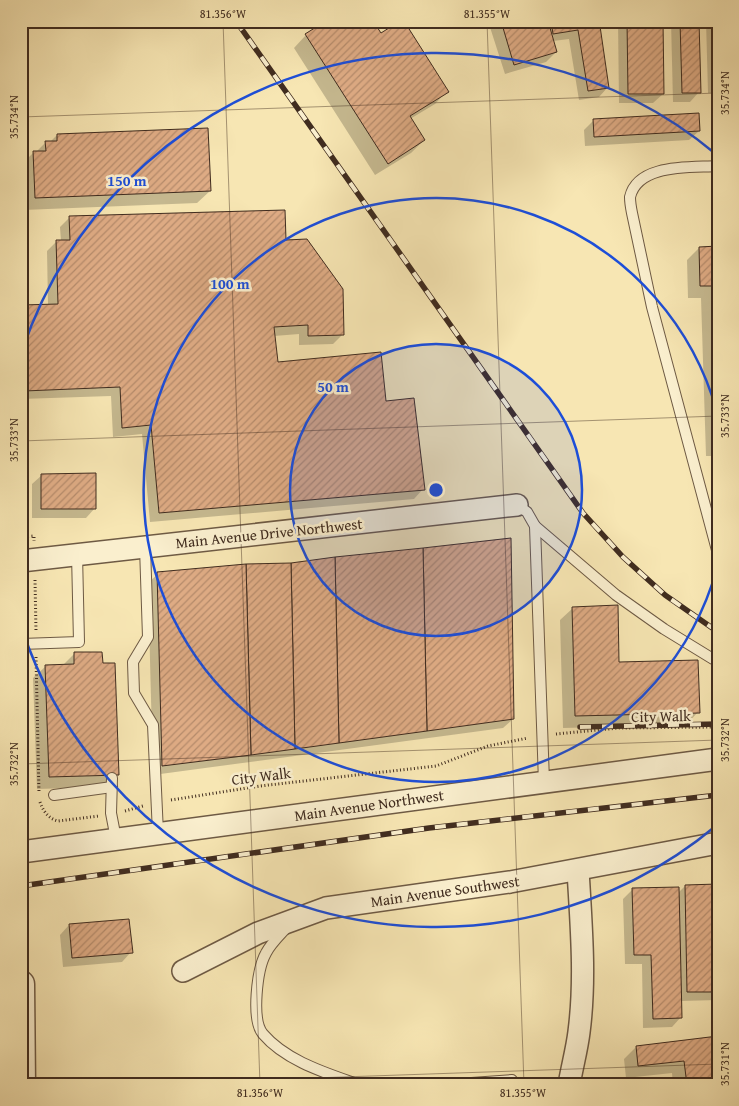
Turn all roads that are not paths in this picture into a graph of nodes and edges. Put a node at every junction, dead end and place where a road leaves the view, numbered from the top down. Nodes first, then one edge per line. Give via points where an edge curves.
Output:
1 (718, 166) edge
2 (517, 505) joint
3 (535, 526) junction
4 (145, 547) junction
5 (77, 554) junction
6 (718, 554) edge
7 (28, 569) edge
8 (21, 644) edge
9 (713, 659) dead end
10 (718, 760) edge
11 (544, 782) junction
12 (54, 795) dead end
13 (158, 833) junction
14 (116, 839) junction
15 (718, 843) edge
16 (21, 852) edge
17 (578, 870) junction
18 (291, 921) junction
19 (184, 971) dead end
20 (21, 984) edge
21 (512, 1080) dead end
22 (22, 1085) edge
23 (365, 1085) edge
24 (443, 1085) edge
25 (569, 1085) edge

1 - 6 lane via 651,174 638,181 630,197 652,308
2 - 3 lane via 527,512
2 - 4 street, Main Avenue Drive Northwest
3 - 9 lane via 616,595
3 - 11 lane
4 - 5 street, Main Avenue Drive Northwest
4 - 13 lane via 148,638 133,662 134,693 153,725
5 - 7 street, Main Avenue Drive Northwest
5 - 8 lane via 79,642
10 - 11 street, Main Avenue Northwest
11 - 13 street, Main Avenue Northwest
12 - 14 lane via 112,783
13 - 14 street, Main Avenue Northwest
14 - 16 street, Main Avenue Northwest
15 - 17 street, Main Avenue Southwest
17 - 18 street, Main Avenue Southwest via 326,908
17 - 25 street via 583,952 582,1002
18 - 19 street, Main Avenue Southwest via 258,933
18 - 23 lane via 266,953 257,986 256,1008 262,1033 274,1045 306,1065
20 - 22 street
21 - 24 lane

